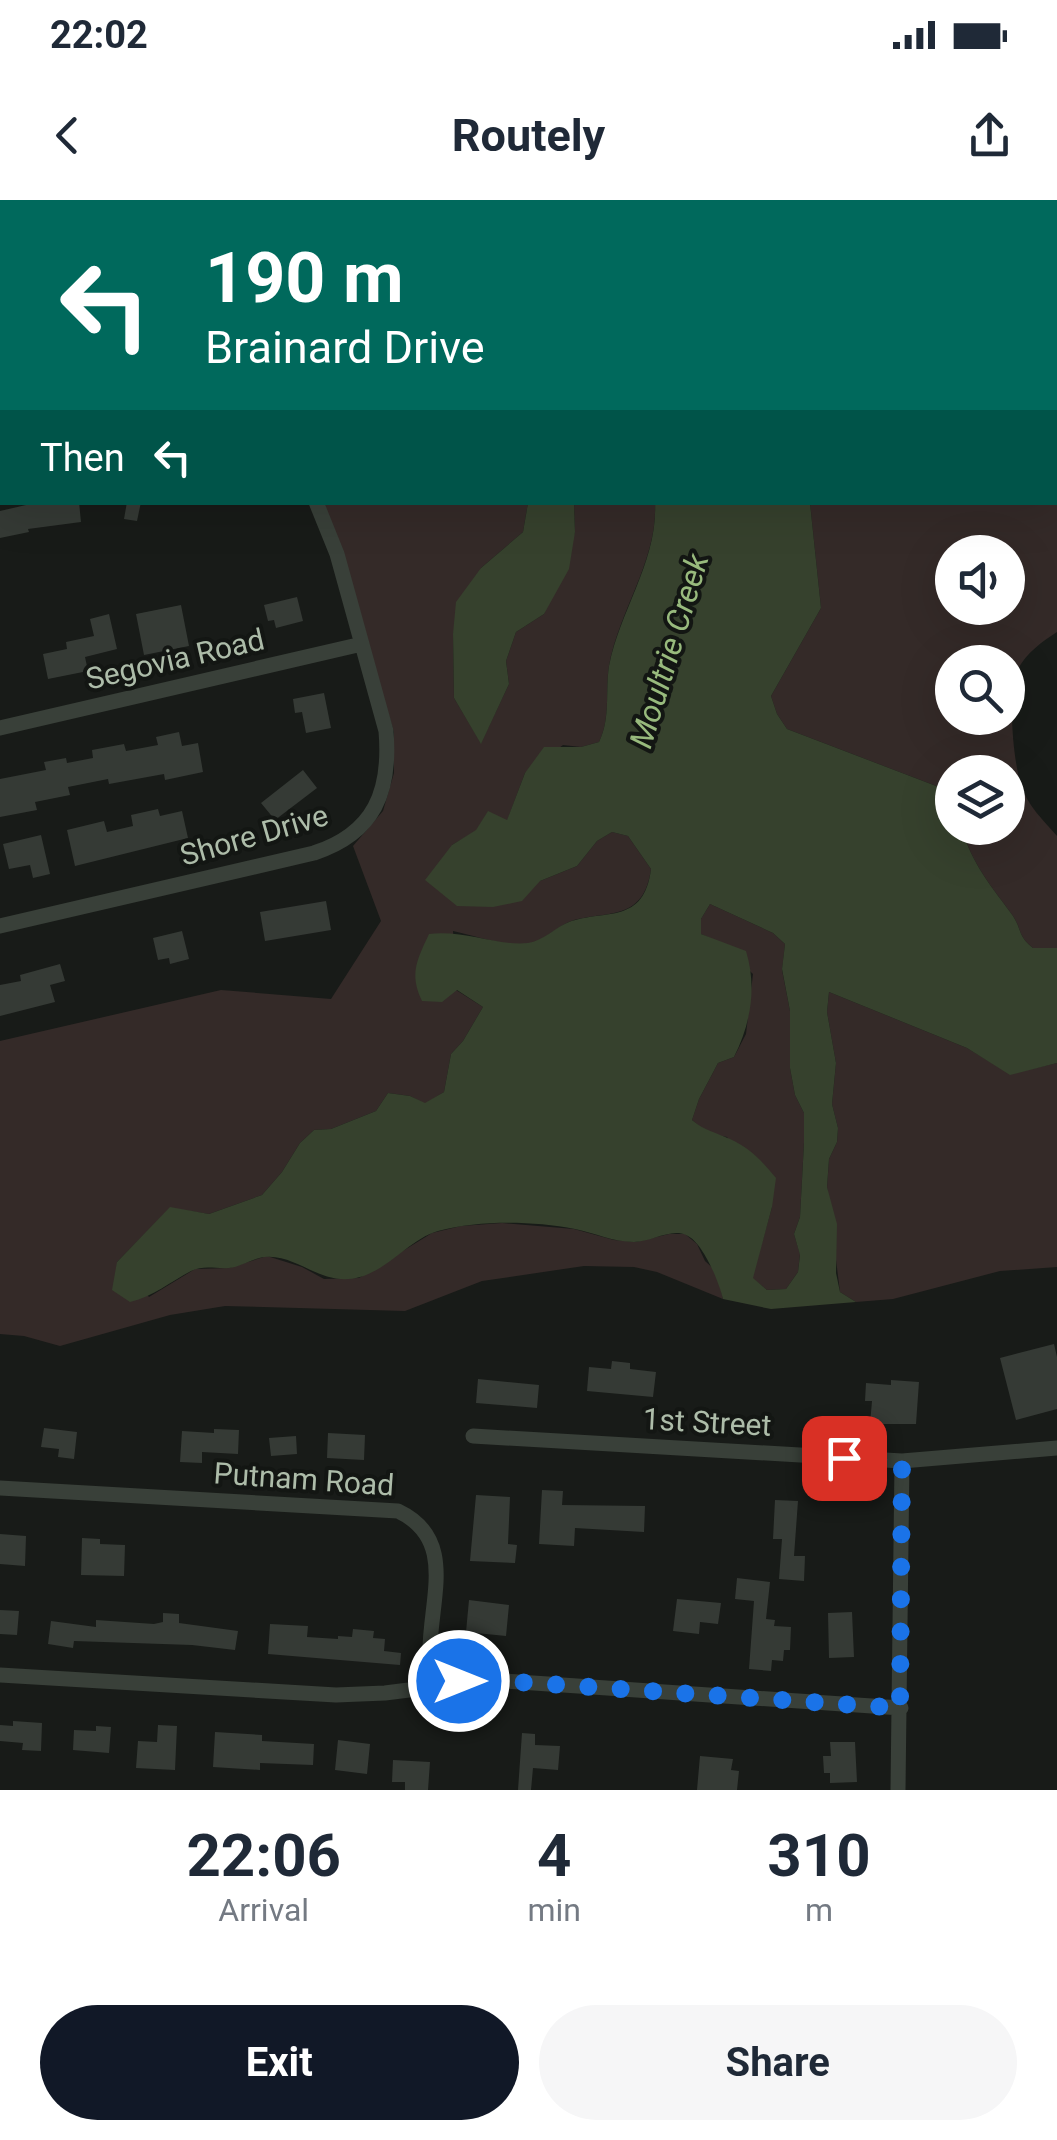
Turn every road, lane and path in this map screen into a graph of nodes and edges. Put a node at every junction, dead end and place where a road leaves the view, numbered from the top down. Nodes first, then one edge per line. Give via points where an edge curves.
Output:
1 (317, 505) edge
2 (362, 644) junction
3 (0, 728) edge
4 (0, 926) edge
5 (473, 1436) dead end
6 (1057, 1448) edge
7 (902, 1461) junction
8 (0, 1488) edge
9 (0, 1675) edge
10 (436, 1685) junction
11 (900, 1708) junction
12 (898, 1790) edge

1 - 2 street, Shore Drive
2 - 3 street, Segovia Road
2 - 4 street, Shore Drive via 386,731 388,772 375,808 353,833 314,853
5 - 7 street, 1st Street
6 - 7 street, 1st Street
7 - 11 street
8 - 10 street, Putnam Road via 398,1511 420,1524 435,1549 429,1656
9 - 10 street via 303,1693
10 - 11 street via 488,1680
11 - 12 street

